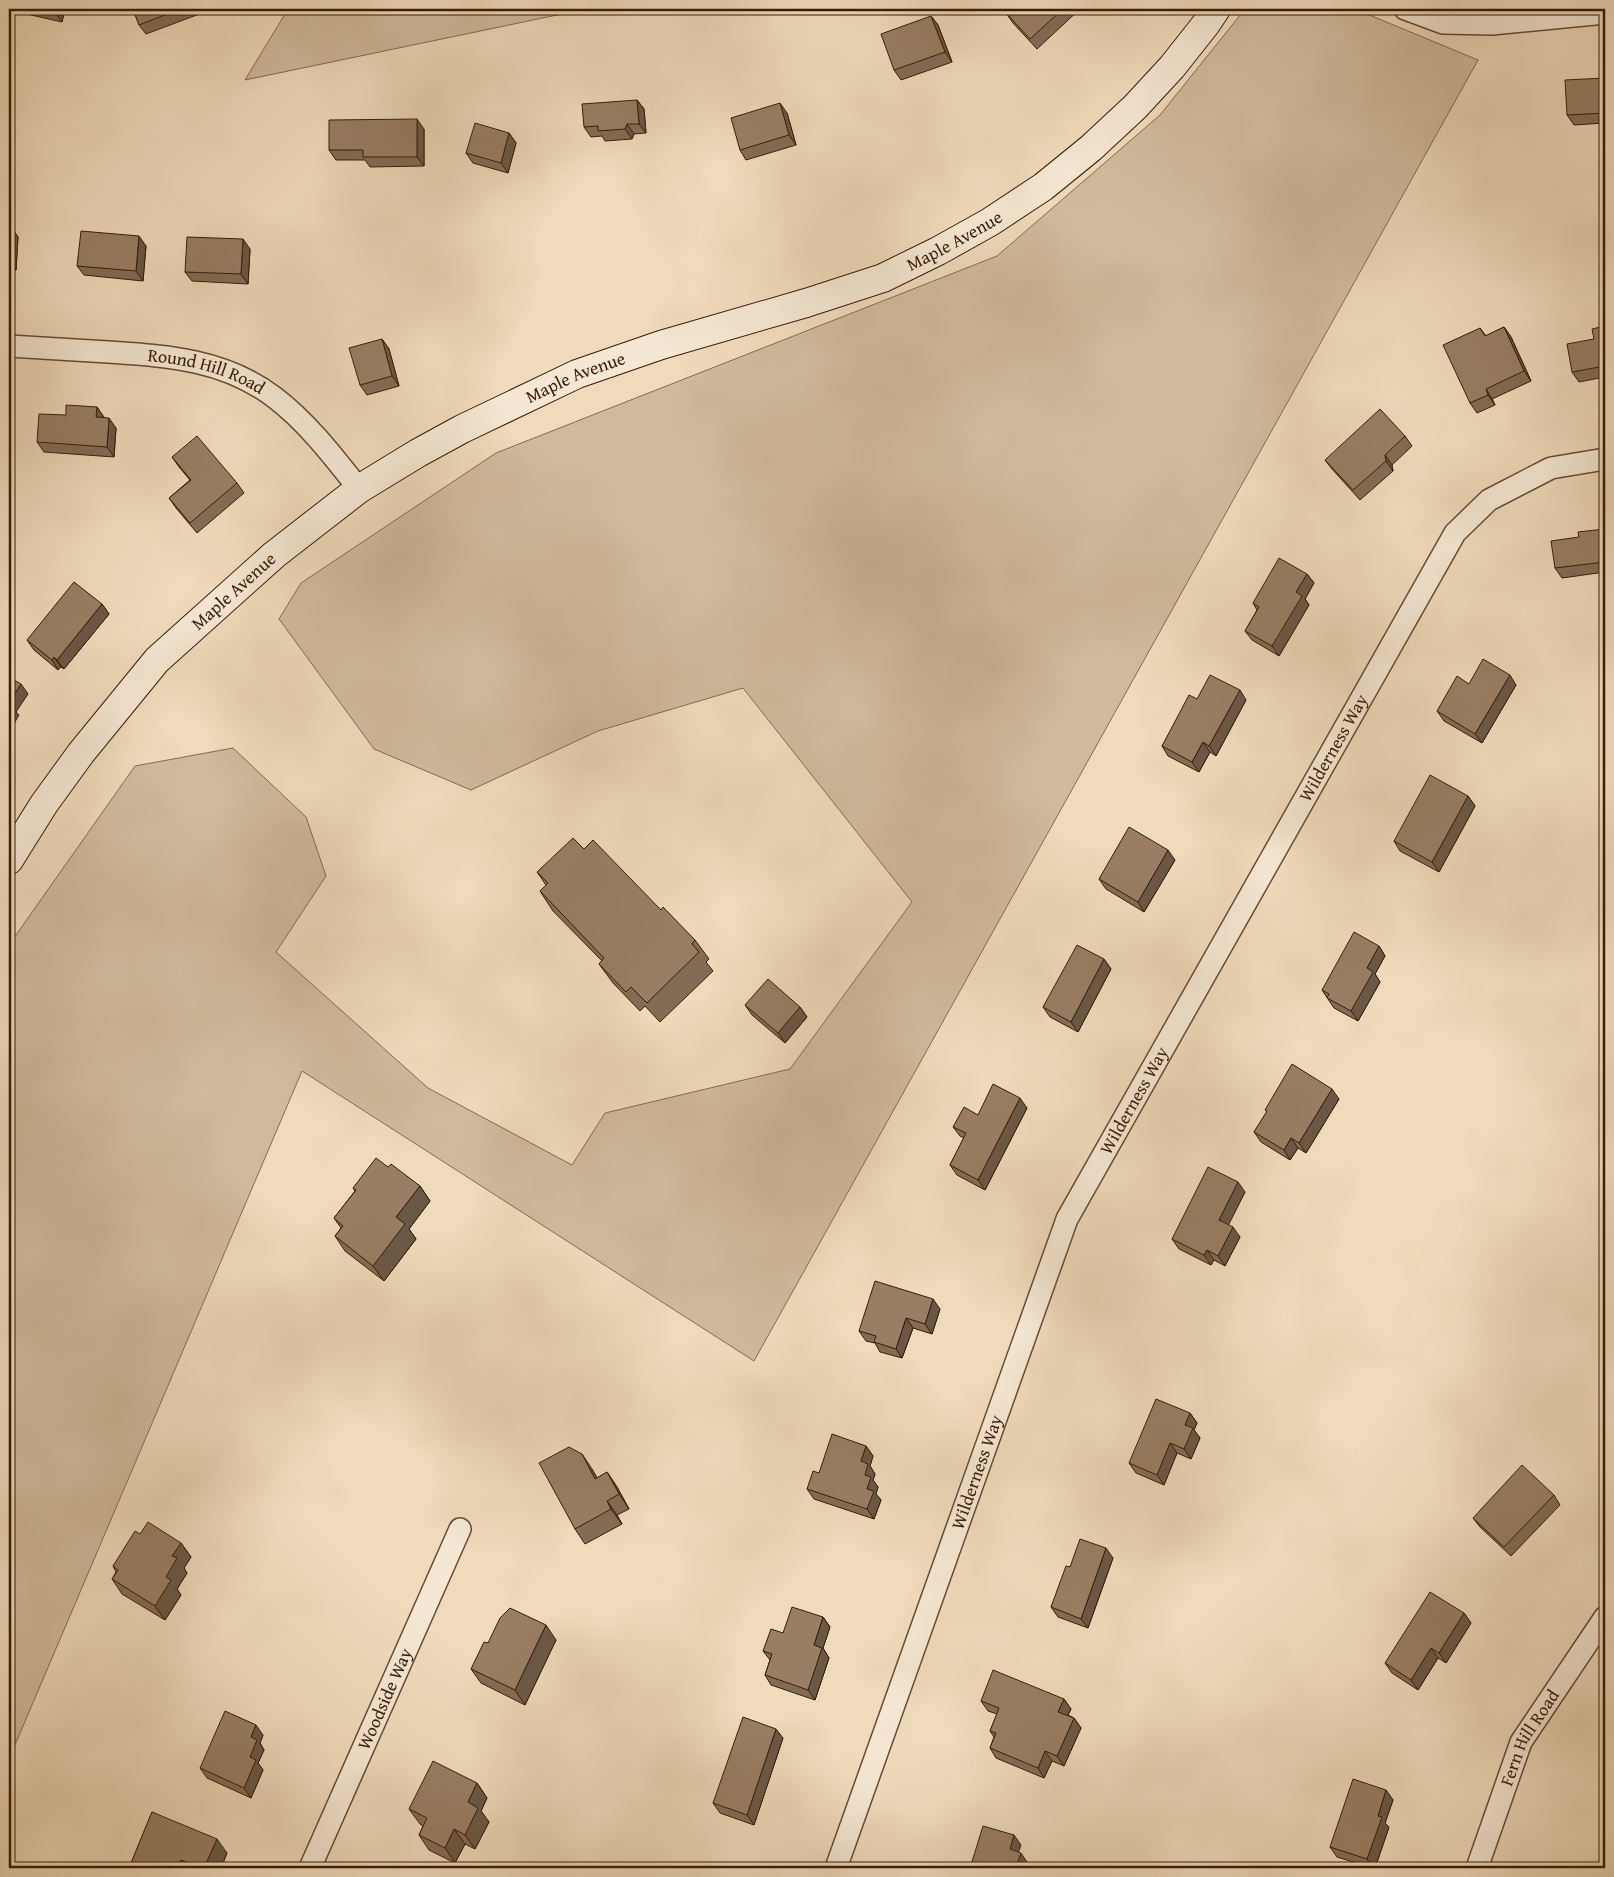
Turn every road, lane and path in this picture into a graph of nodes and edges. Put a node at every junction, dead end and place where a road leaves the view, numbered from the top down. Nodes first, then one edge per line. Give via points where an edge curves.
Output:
1 (1216, 9) edge
2 (1406, 9) edge
3 (1605, 13) edge
4 (9, 346) edge
5 (1605, 459) edge
6 (359, 489) junction
7 (9, 860) edge
8 (460, 1529) dead end
9 (1605, 1618) edge
10 (310, 1868) edge
11 (836, 1868) edge
12 (1477, 1868) edge

1 - 6 main road, Maple Avenue via 1172,67 1091,148 1043,187 938,252 883,278 661,345 577,374 462,429
2 - 3 street via 1443,23 1492,24
4 - 6 street, Round Hill Road via 166,357 202,362 228,371 252,383 290,410
5 - 11 street, Wilderness Way via 1551,468 1488,500 1455,533 1066,1219
6 - 7 main road, Maple Avenue via 274,555 157,660 81,753
8 - 10 street, Woodside Way
9 - 12 street, Fern Hill Road via 1521,1742

